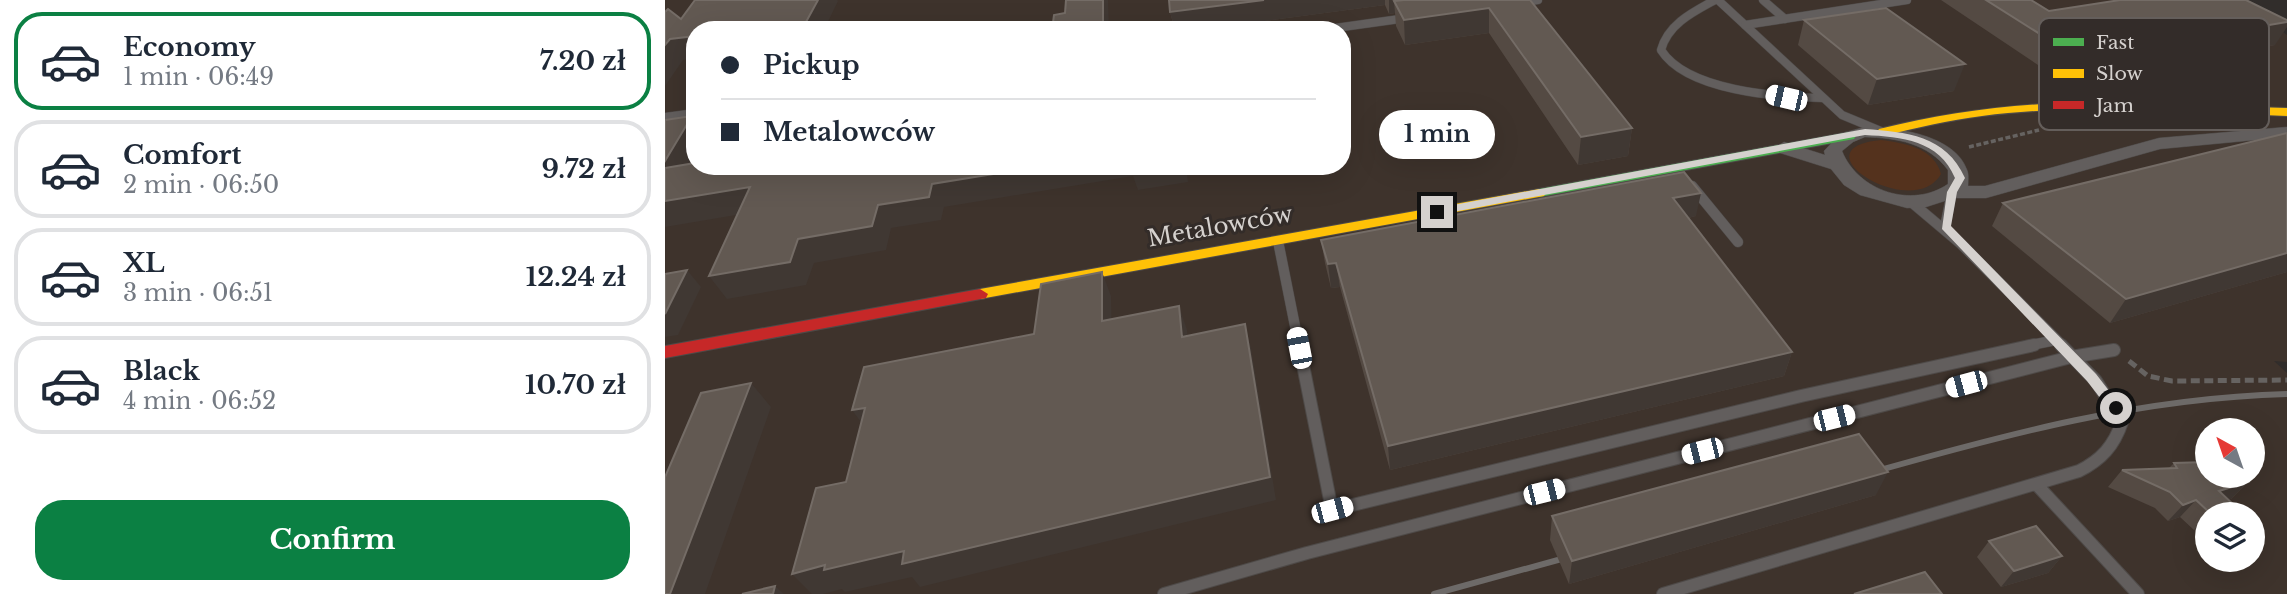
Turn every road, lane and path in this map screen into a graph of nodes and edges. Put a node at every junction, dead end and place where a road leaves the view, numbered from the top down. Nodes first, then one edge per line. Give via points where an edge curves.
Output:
1 (1538, 0) edge
2 (1717, 0) edge
3 (1763, 0) edge
4 (1828, 0) edge
5 (1907, 0) edge
6 (1511, 4) edge
7 (1841, 10) junction
8 (1417, 17) edge
9 (1785, 19) junction
10 (1745, 25) junction
11 (1351, 26) edge
12 (1822, 98) junction
13 (2039, 107) edge
14 (2269, 111) edge
15 (2287, 112) edge
16 (686, 114) edge
17 (1842, 115) junction
18 (665, 117) edge
19 (2040, 130) edge
20 (2233, 130) edge
21 (1883, 132) junction
22 (2287, 132) edge
23 (1850, 136) junction
24 (2241, 136) junction
25 (1784, 148) junction
26 (1945, 153) junction
27 (1835, 164) junction
28 (1677, 168) junction
29 (1952, 192) junction
30 (1910, 201) junction
31 (1945, 227) junction
32 (1277, 241) junction
33 (1738, 242) dead end
34 (2056, 340) junction
35 (2114, 350) joint
36 (665, 352) edge
37 (2071, 356) junction
38 (2287, 380) edge
39 (2037, 485) junction
40 (1164, 594) edge
41 (1663, 594) edge
42 (2138, 594) edge

1 - 6 lane
2 - 10 lane
2 - 12 lane via 1666,36 1661,50 1669,62 1708,80 1786,98
3 - 9 lane
4 - 7 lane
5 - 7 lane
7 - 9 lane
8 - 11 lane
9 - 10 lane
10 - 12 lane
12 - 17 lane
13 - 21 street, Metalowców via 2010,107
14 - 15 street, Metalowców
16 - 18 lane
17 - 21 lane
17 - 23 lane
19 - 26 path
20 - 24 street
21 - 23 street, Metalowców
21 - 26 street, Metalowców via 1924,142
22 - 24 street, Metalowców
23 - 25 street, Metalowców
23 - 27 street via 1833,151
24 - 29 street, Metalowców via 2159,144 1986,192
25 - 27 street, Metalowców
25 - 28 street, Metalowców
26 - 29 street via 1960,178
27 - 30 street, Metalowców via 1861,188
28 - 32 street, Metalowców
28 - 33 lane
29 - 30 street, Metalowców
29 - 31 lane
30 - 31 lane
31 - 34 lane
32 - 34 lane via 1332,510 1801,396
32 - 36 street, Metalowców
34 - 37 lane
35 - 37 lane
35 - 38 path via 2148,376 2172,382
37 - 39 lane via 2116,408 2122,422 2113,446 2093,465
37 - 40 lane
39 - 41 lane
39 - 42 lane

